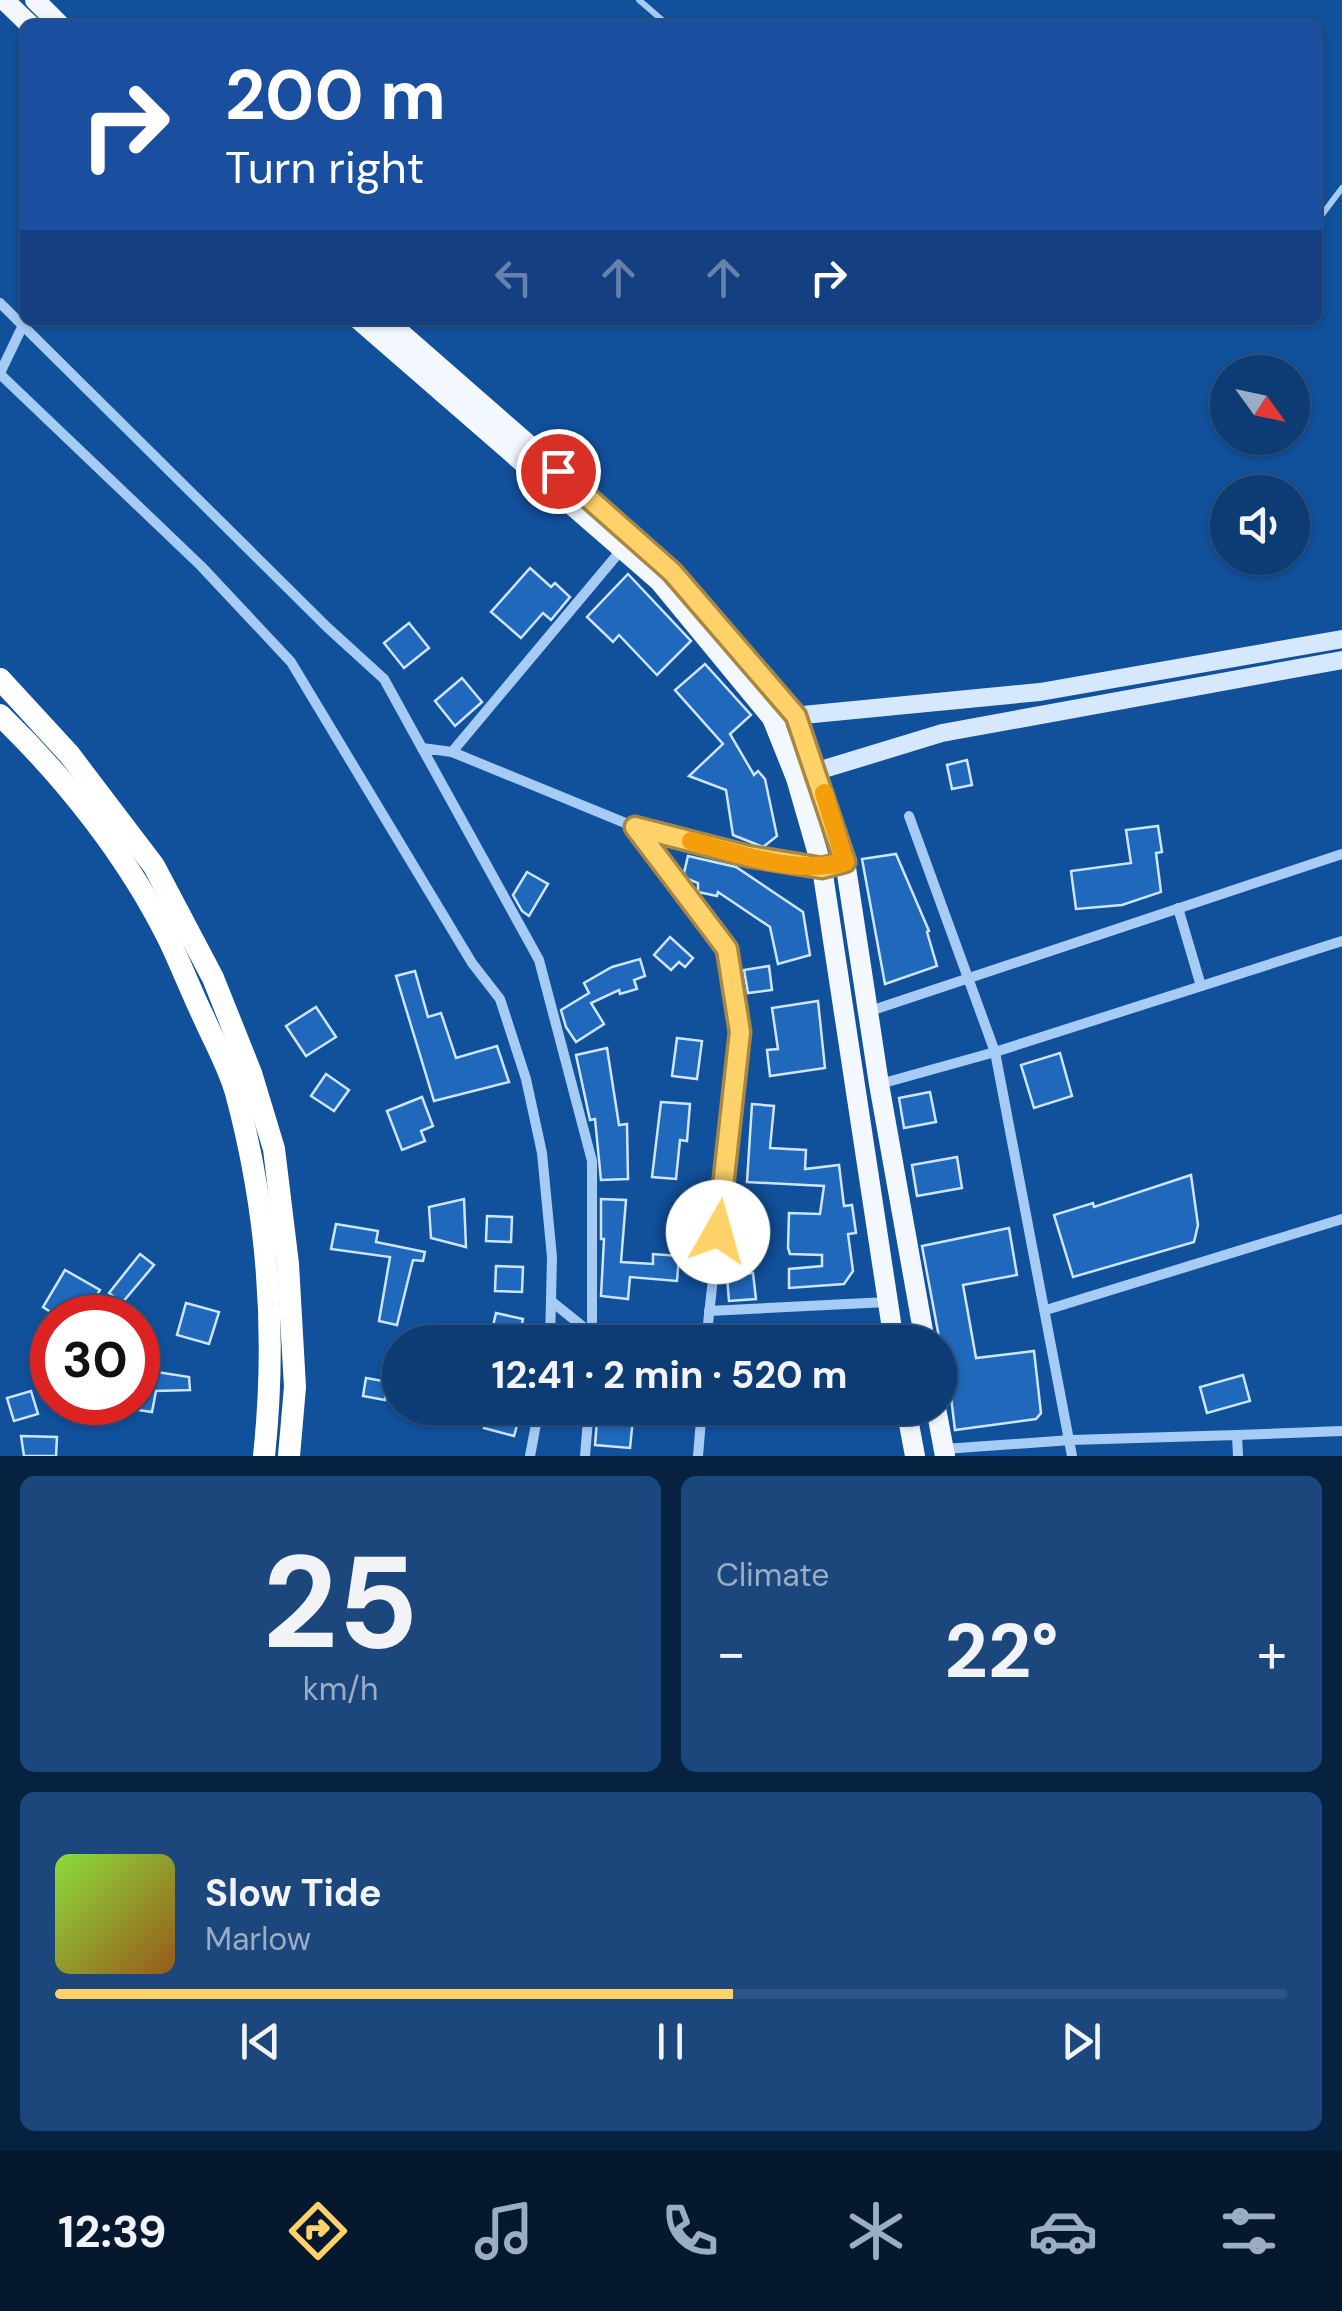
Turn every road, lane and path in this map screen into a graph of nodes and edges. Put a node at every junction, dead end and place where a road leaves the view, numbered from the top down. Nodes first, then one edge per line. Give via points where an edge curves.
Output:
1 (4, 0) edge
2 (35, 0) edge
3 (640, 0) edge
4 (25, 20) edge
5 (55, 20) edge
6 (662, 20) edge
7 (1342, 188) edge
8 (1322, 215) edge
9 (23, 325) edge
10 (27, 325) edge
11 (365, 325) edge
12 (392, 325) edge
13 (0, 374) edge
14 (622, 549) junction
15 (1342, 638) edge
16 (1342, 660) edge
17 (0, 678) edge
18 (0, 715) edge
19 (796, 716) junction
20 (772, 718) junction
21 (422, 748) junction
22 (452, 752) junction
23 (817, 770) junction
24 (796, 778) junction
25 (909, 816) dead end
26 (635, 827) junction
27 (1342, 854) edge
28 (845, 862) junction
29 (822, 868) junction
30 (1178, 908) junction
31 (1342, 942) edge
32 (968, 977) junction
33 (1202, 986) junction
34 (870, 1011) junction
35 (995, 1052) junction
36 (880, 1084) junction
37 (1342, 1219) edge
38 (551, 1301) junction
39 (887, 1302) junction
40 (1046, 1310) junction
41 (709, 1312) junction
42 (550, 1325) edge
43 (578, 1325) edge
44 (592, 1325) edge
45 (708, 1325) edge
46 (891, 1325) edge
47 (922, 1325) edge
48 (536, 1425) edge
49 (588, 1425) edge
50 (701, 1425) edge
51 (909, 1425) edge
52 (939, 1425) edge
53 (1342, 1432) edge
54 (1237, 1435) junction
55 (1071, 1440) junction
56 (944, 1453) edge
57 (264, 1456) edge
58 (288, 1456) edge
59 (530, 1456) edge
60 (585, 1456) edge
61 (698, 1456) edge
62 (915, 1456) edge
63 (1075, 1456) edge
64 (1238, 1456) edge

1 - 4 main road
2 - 5 main road
3 - 6 lane
7 - 8 lane
9 - 13 street
10 - 21 street via 384,678
11 - 14 main road
12 - 19 main road via 672,572
13 - 38 street via 291,662 500,999 542,1152
14 - 20 main road via 659,581
14 - 22 street
15 - 19 street via 1040,692
16 - 23 street via 942,733
17 - 58 highway via 69,754 154,866 213,978 251,1073 274,1149 288,1264 295,1388
18 - 57 highway via 44,758 117,855 168,938 235,1090 271,1292
19 - 20 street
19 - 23 main road
20 - 24 main road
21 - 22 street
21 - 44 street via 539,960 592,1161
22 - 26 street
23 - 24 street
23 - 28 main road
24 - 29 main road
25 - 32 street
26 - 29 street
26 - 41 street via 727,949 740,1032
27 - 30 street
28 - 29 street
28 - 34 main road
29 - 39 main road
30 - 32 street
30 - 33 street
31 - 33 street
32 - 34 street
32 - 35 street
33 - 35 street
34 - 36 main road
35 - 36 street
35 - 40 street
36 - 47 main road
37 - 40 street
38 - 42 street
38 - 43 street
39 - 41 street
39 - 46 main road
40 - 55 street
41 - 45 street
48 - 59 street
49 - 60 street
50 - 61 street
51 - 62 main road
52 - 56 main road
53 - 54 street
54 - 55 street
54 - 64 street
55 - 56 street
55 - 63 street

